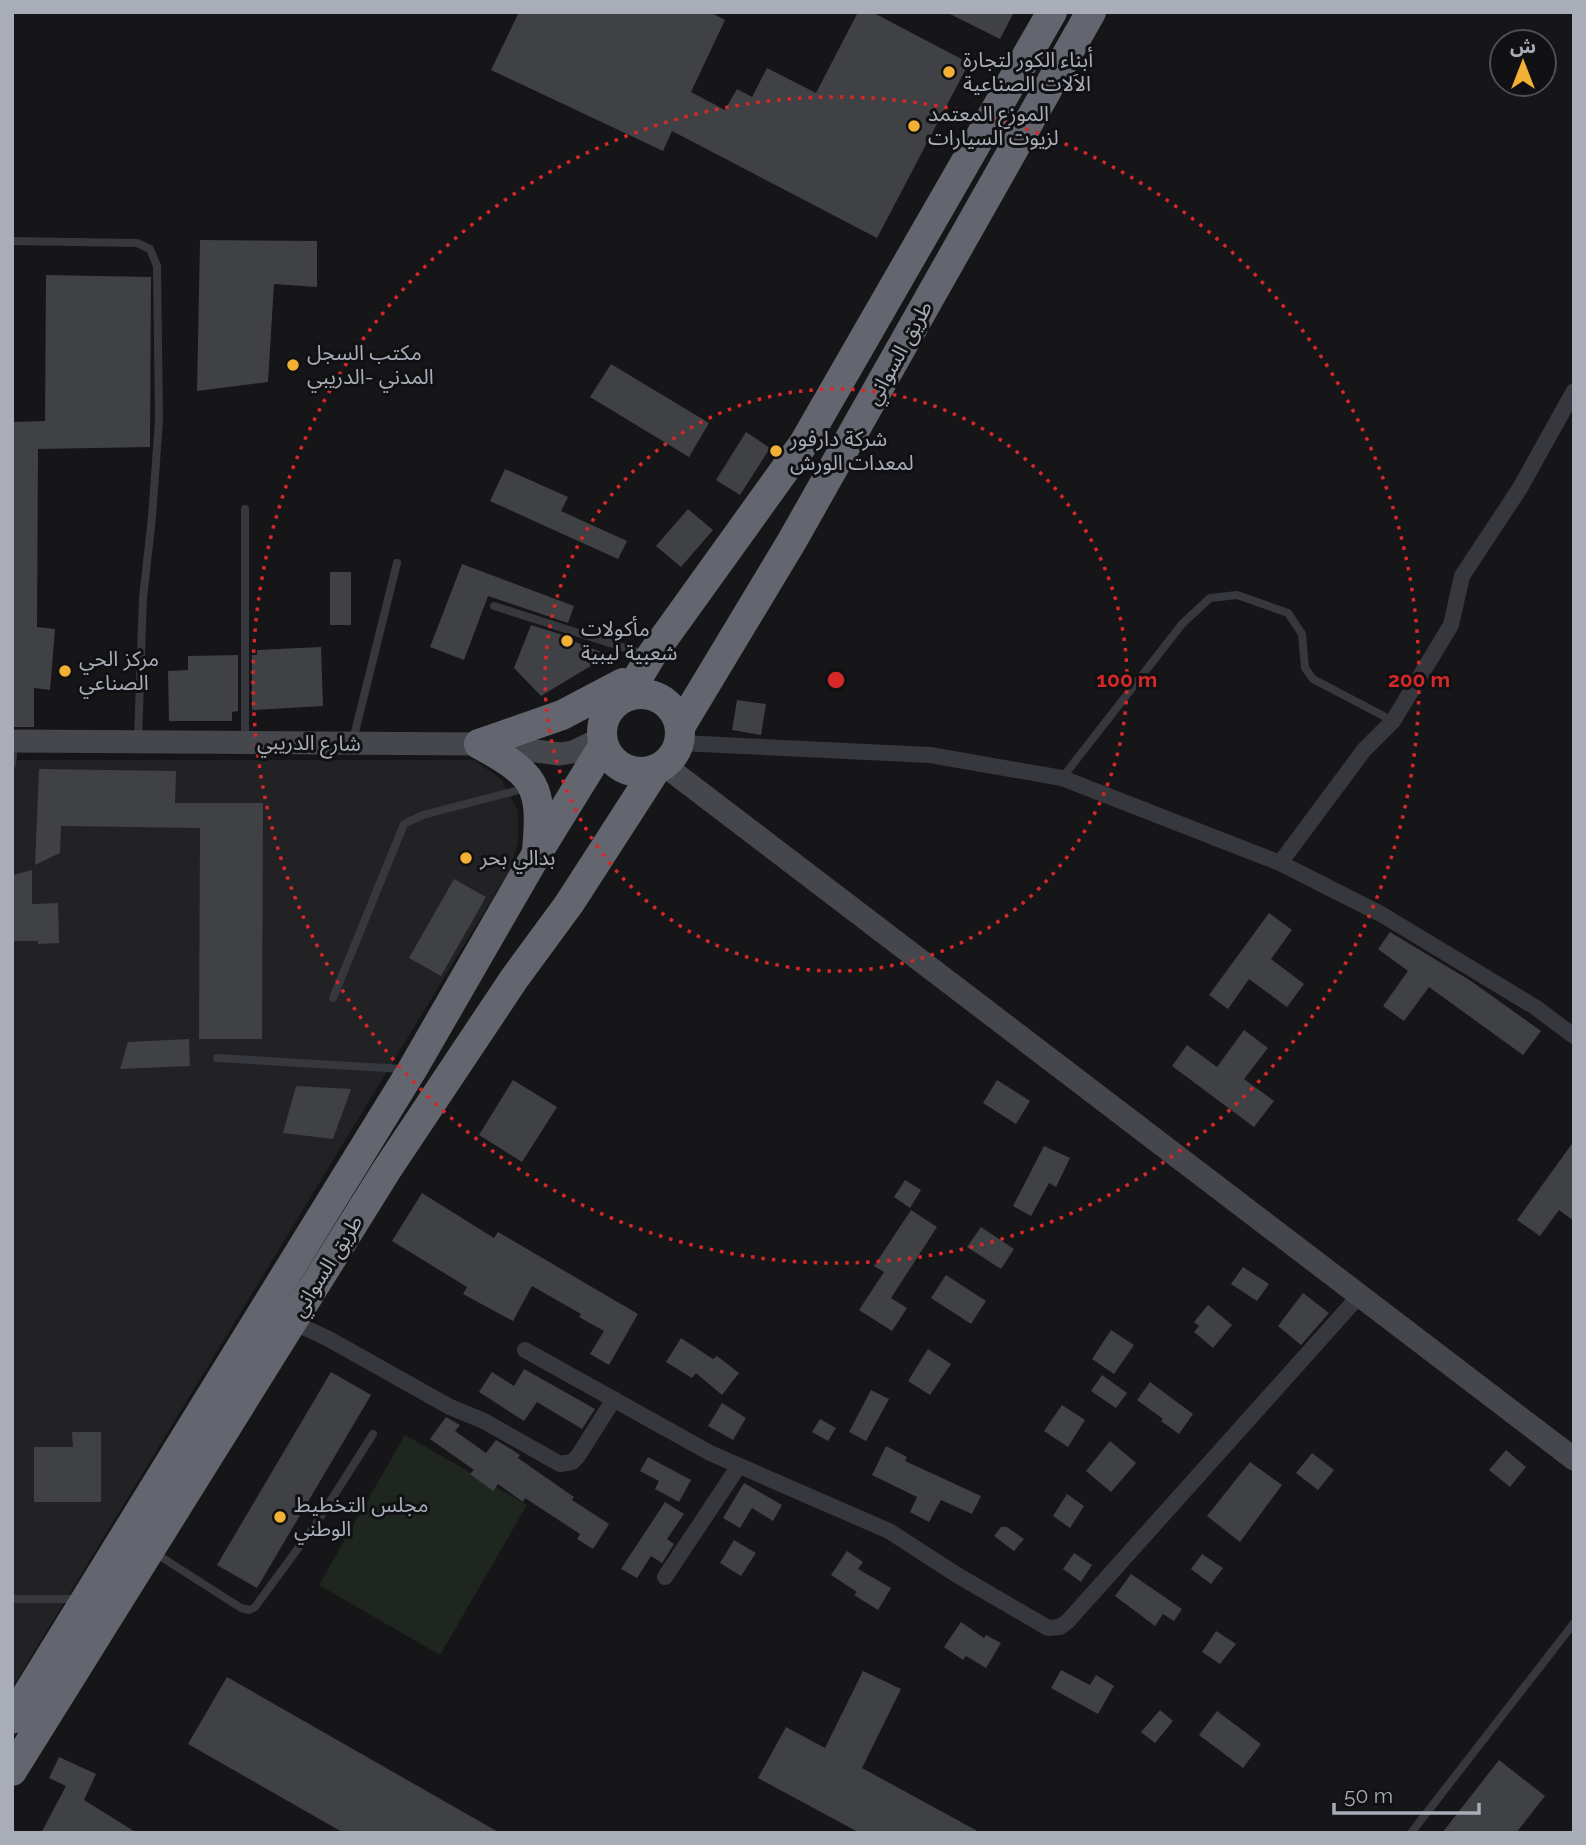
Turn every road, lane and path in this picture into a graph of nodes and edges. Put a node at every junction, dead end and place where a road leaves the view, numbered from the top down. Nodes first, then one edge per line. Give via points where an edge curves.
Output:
1 (1052, 12) edge
2 (1090, 12) edge
3 (12, 241) edge
4 (1574, 391) edge
5 (246, 509) dead end
6 (397, 562) dead end
7 (494, 606) dead end
8 (648, 663) junction
9 (626, 697) junction
10 (1393, 721) junction
11 (138, 741) junction
12 (245, 742) junction
13 (603, 742) junction
14 (352, 743) junction
15 (479, 744) junction
16 (13, 749) edge
17 (670, 751) junction
18 (1062, 778) junction
19 (534, 787) junction
20 (536, 855) junction
21 (1280, 863) junction
22 (333, 998) dead end
23 (1574, 1036) edge
24 (217, 1058) dead end
25 (412, 1070) junction
26 (1359, 1296) junction
27 (292, 1322) junction
28 (525, 1350) dead end
29 (614, 1399) junction
30 (373, 1434) dead end
31 (1574, 1459) edge
32 (738, 1467) junction
33 (150, 1550) junction
34 (665, 1577) dead end
35 (12, 1599) edge
36 (85, 1599) junction
37 (1574, 1623) edge
38 (12, 1719) edge
39 (12, 1771) edge
40 (1411, 1833) edge

1 - 8 highway, طريق السواني via 804,443
2 - 17 highway, طريق السواني
3 - 11 lane via 137,243 150,249 157,266 159,420 143,598
4 - 10 street via 1520,488 1462,576 1451,625
5 - 12 lane
6 - 14 lane
7 - 8 lane
8 - 9 highway, طريق السواني
8 - 15 highway via 618,687 562,715
9 - 13 highway via 607,714
9 - 17 highway via 660,698 674,710
10 - 18 lane via 1313,679 1304,668 1302,634 1288,613 1237,596 1210,598 1182,624
10 - 21 street via 1364,751
11 - 12 street, شارع الدريبي
11 - 16 street, شارع الدريبي
12 - 14 street, شارع الدريبي
13 - 15 street, شارع الدريبي via 560,754
13 - 17 highway via 614,761 629,771 647,772
13 - 20 highway, طريق السواني
14 - 15 street, شارع الدريبي
15 - 19 highway via 512,762
17 - 18 street via 930,755
17 - 26 street
17 - 27 highway, طريق السواني via 386,1171
18 - 21 street
19 - 20 highway via 540,819
19 - 22 lane via 404,824
20 - 25 highway, طريق السواني
21 - 23 street via 1381,914 1535,1007
24 - 25 lane
25 - 36 highway, طريق السواني
26 - 31 street
26 - 32 street via 1060,1628 1048,1628 889,1531
27 - 29 street via 560,1464 578,1456
27 - 33 highway, طريق السواني
28 - 29 street
29 - 32 street
30 - 33 lane via 316,1524 255,1607 241,1608
32 - 34 street
33 - 39 highway, طريق السواني
35 - 36 lane
36 - 38 highway, طريق السواني
37 - 40 lane

